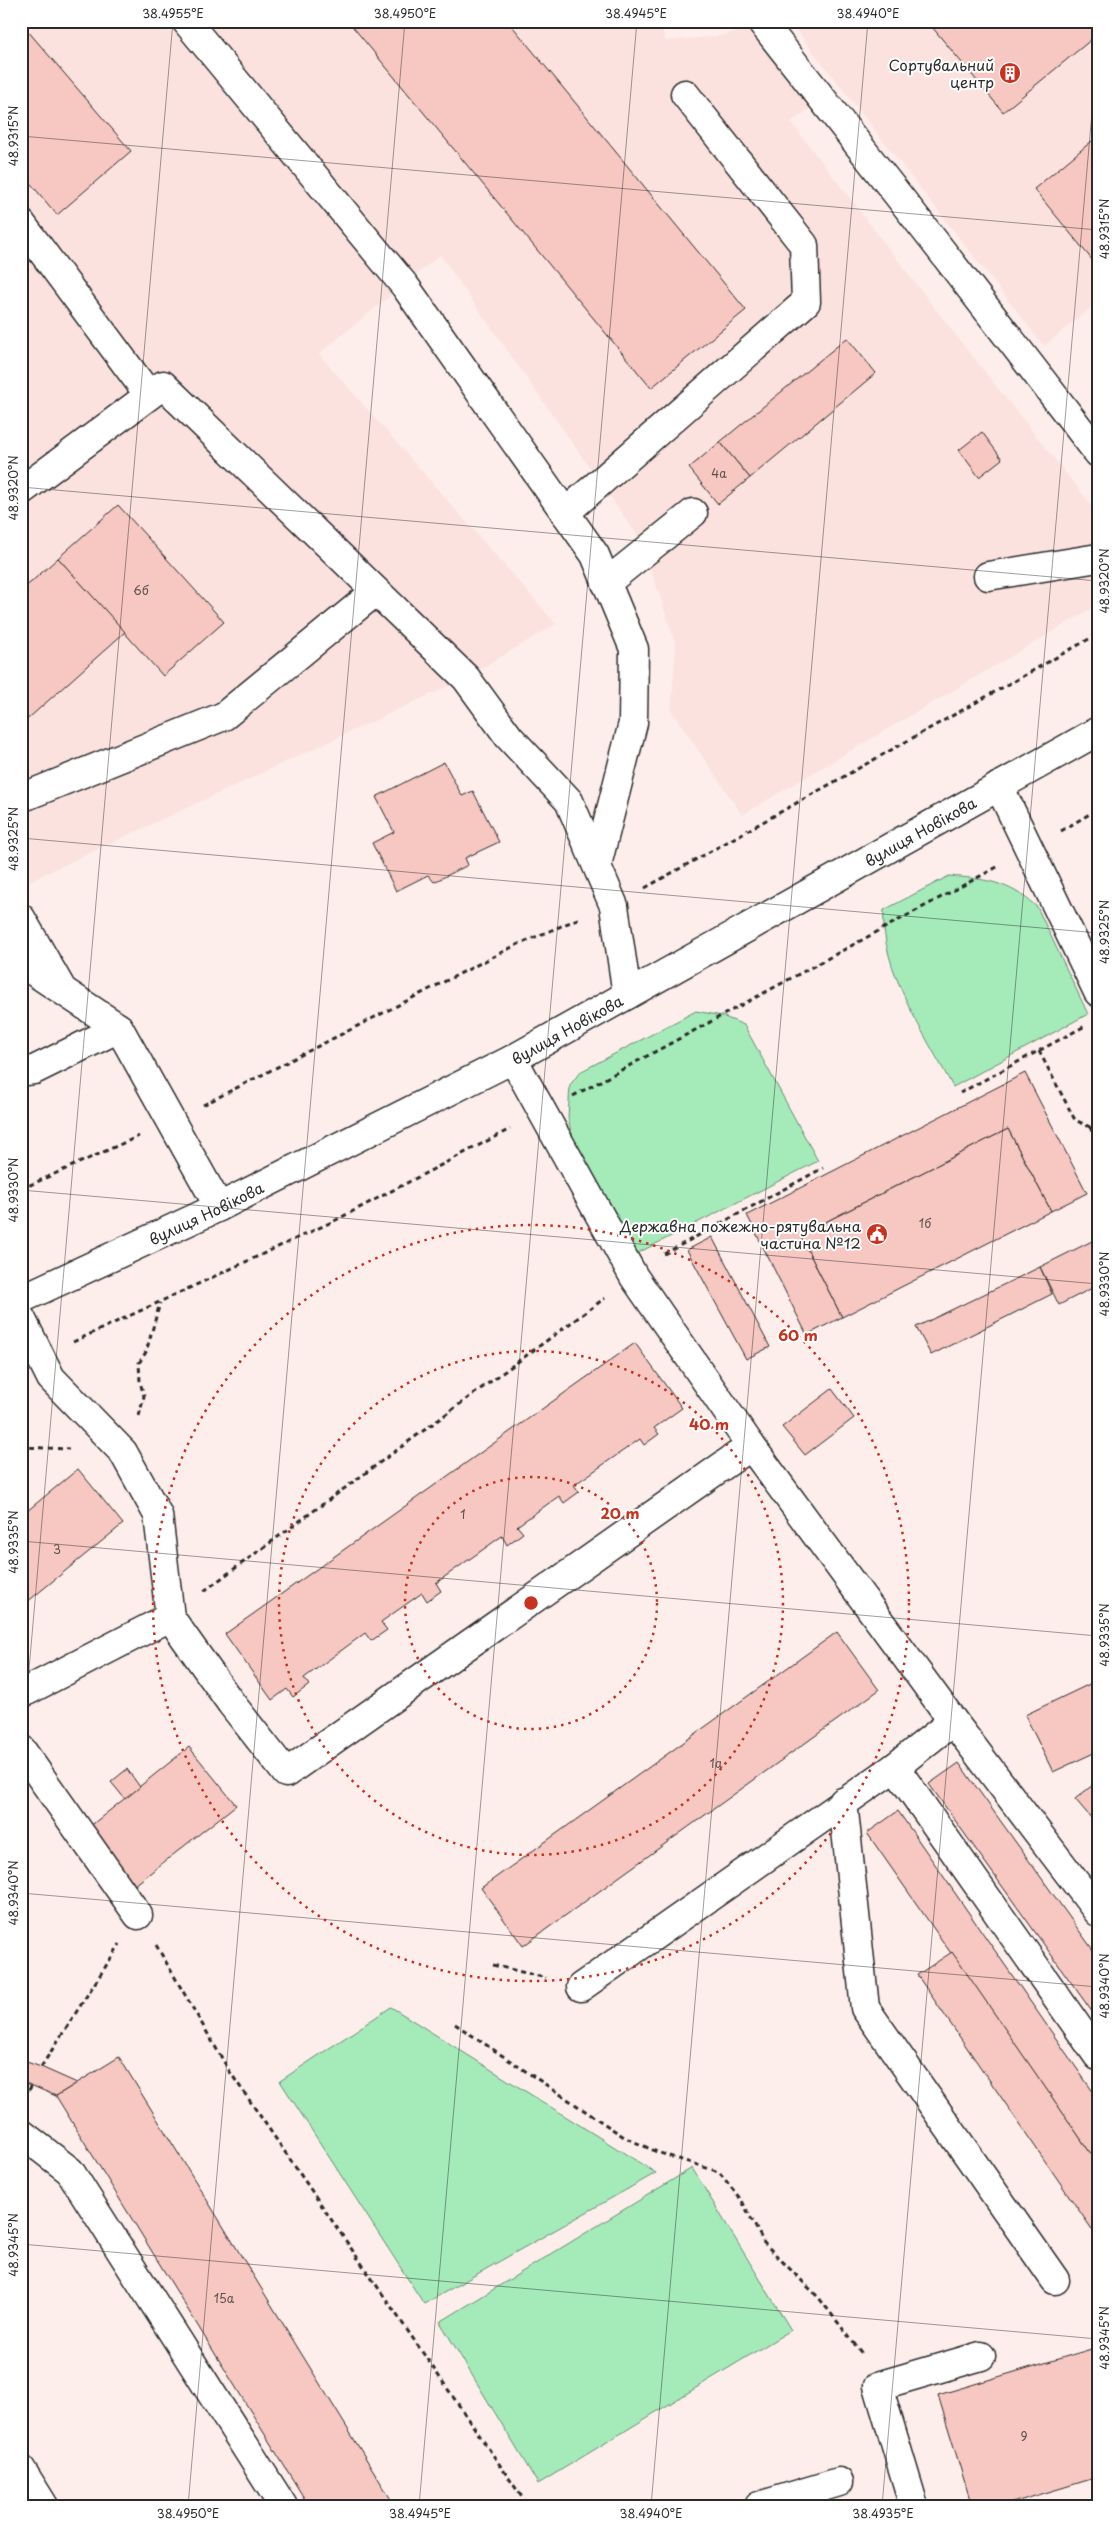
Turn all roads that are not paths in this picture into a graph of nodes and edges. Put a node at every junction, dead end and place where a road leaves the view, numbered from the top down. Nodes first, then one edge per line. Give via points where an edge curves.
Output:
1 (186, 21) edge
2 (761, 21) edge
3 (685, 94) dead end
4 (21, 223) edge
5 (149, 395) junction
6 (1098, 453) edge
7 (21, 491) edge
8 (565, 513) junction
9 (693, 513) dead end
10 (1098, 558) edge
11 (988, 576) dead end
12 (606, 583) junction
13 (376, 592) junction
14 (1098, 731) edge
15 (999, 786) junction
16 (21, 798) edge
17 (597, 865) junction
18 (21, 918) edge
19 (21, 963) edge
20 (62, 990) junction
21 (1098, 992) edge
22 (627, 996) junction
23 (119, 1028) junction
24 (513, 1059) junction
25 (21, 1072) edge
26 (219, 1207) junction
27 (21, 1299) edge
28 (21, 1318) edge
29 (751, 1446) junction
30 (170, 1617) junction
31 (21, 1694) edge
32 (953, 1721) junction
33 (21, 1749) edge
34 (895, 1767) junction
35 (843, 1802) junction
36 (1098, 1912) edge
37 (138, 1915) road end
38 (581, 1987) road end
39 (1098, 2056) edge
40 (21, 2134) edge
41 (1055, 2280) dead end
42 (981, 2356) dead end
43 (21, 2469) edge
44 (839, 2482) dead end
45 (44, 2506) edge
46 (283, 2506) edge
47 (759, 2506) edge
48 (914, 2506) edge

1 - 8 main road via 405,286
2 - 6 main road
3 - 8 main road via 804,246 806,302
4 - 5 main road
5 - 7 main road
5 - 13 main road via 162,385
8 - 12 main road via 595,555
9 - 12 main road
10 - 11 main road
12 - 17 main road via 634,649 633,723
13 - 16 main road via 224,716
13 - 17 main road via 466,678 509,737 569,801
14 - 15 main road, вулиця Новікова
15 - 21 main road
15 - 22 main road, вулиця Новікова
17 - 22 main road via 614,906
18 - 20 main road
19 - 20 main road
20 - 23 main road
22 - 24 main road, вулиця Новікова
23 - 25 main road via 34,1070
23 - 26 main road
24 - 26 main road, вулиця Новікова
24 - 29 main road via 634,1277
26 - 27 main road, вулиця Новікова
28 - 30 main road via 51,1378 123,1452 158,1515
29 - 30 main road via 286,1773
29 - 32 main road
30 - 31 main road
32 - 34 main road
32 - 36 main road
33 - 37 main road
34 - 35 main road
34 - 39 main road
35 - 38 main road
35 - 41 main road via 865,2008
40 - 46 main road via 70,2170
42 - 48 main road via 878,2386
43 - 45 main road
44 - 47 main road

